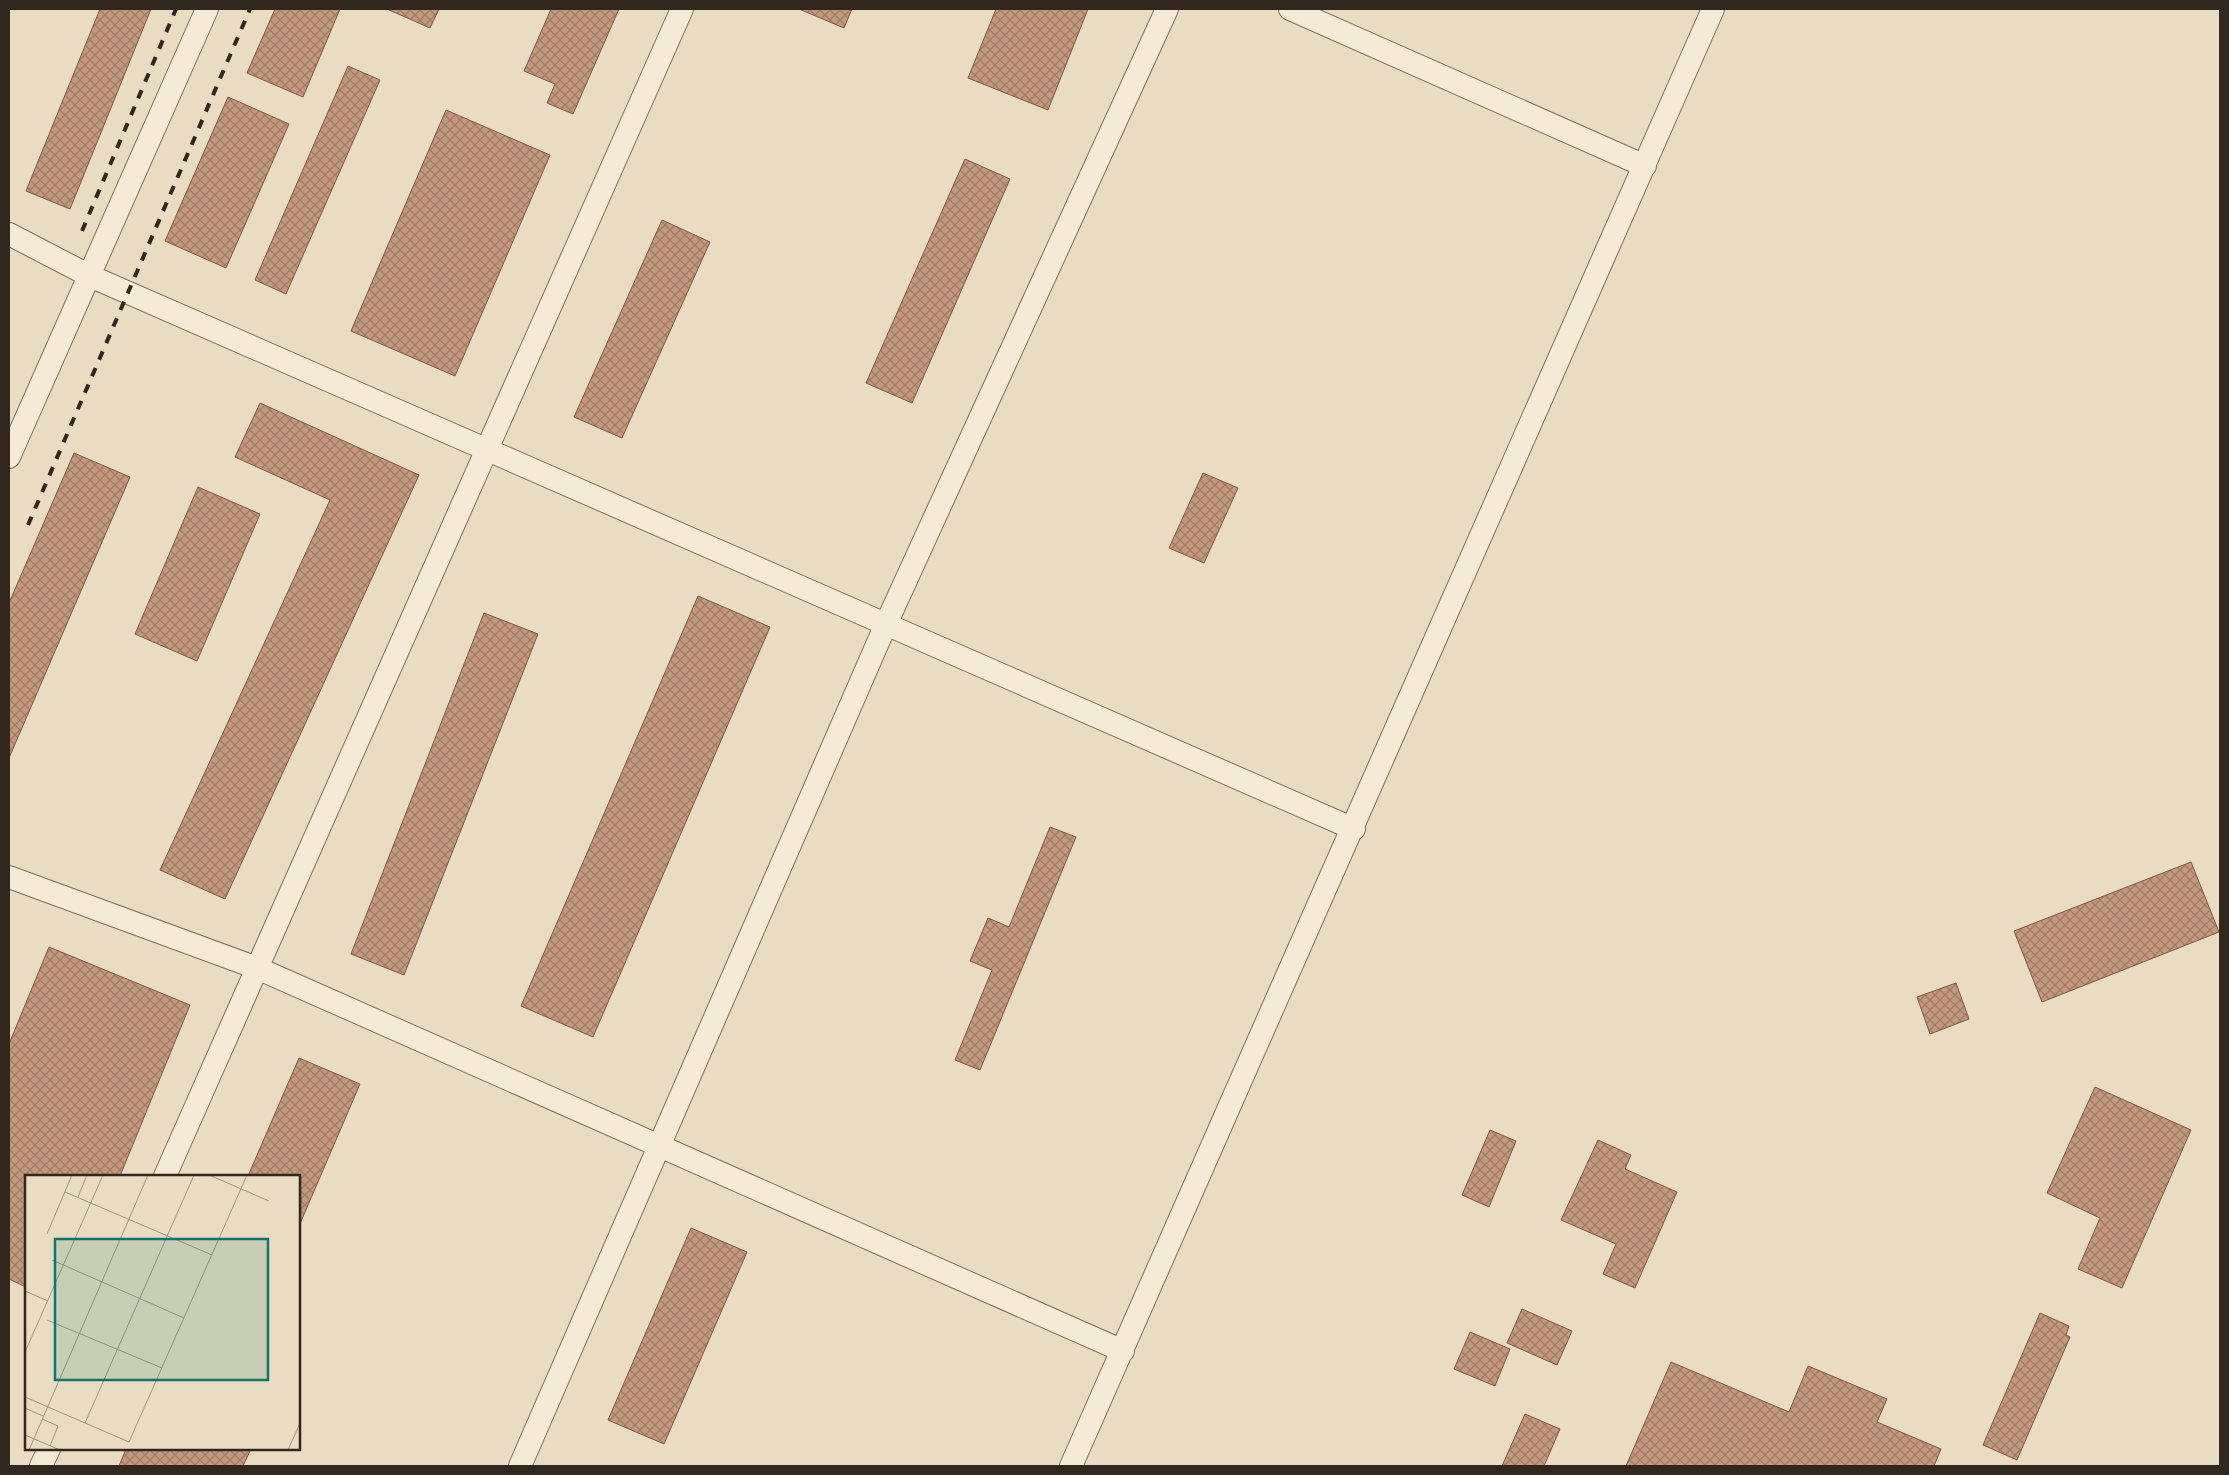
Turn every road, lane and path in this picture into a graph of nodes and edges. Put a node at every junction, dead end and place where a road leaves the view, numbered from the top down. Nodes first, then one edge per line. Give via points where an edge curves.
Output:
1 (206, 9) edge
2 (682, 9) edge
3 (1167, 9) edge
4 (1290, 9) edge
5 (1713, 9) edge
6 (1645, 166) junction
7 (9, 234) edge
8 (90, 276) junction
9 (487, 450) junction
10 (9, 457) edge
11 (886, 624) junction
12 (1354, 829) junction
13 (9, 877) edge
14 (257, 968) junction
15 (660, 1146) junction
16 (165, 1175) edge
17 (1123, 1351) junction
18 (49, 1450) edge
19 (41, 1466) edge
20 (520, 1466) edge
21 (1071, 1466) edge

1 - 8 lane
2 - 9 lane
3 - 11 lane
4 - 6 lane
5 - 6 lane
6 - 12 lane
7 - 8 lane
8 - 9 lane
8 - 10 lane
9 - 11 lane
9 - 14 lane
11 - 12 lane
11 - 15 lane
12 - 17 lane
13 - 14 lane
14 - 15 lane
14 - 16 lane
15 - 17 lane
15 - 20 lane
17 - 21 lane
18 - 19 lane

